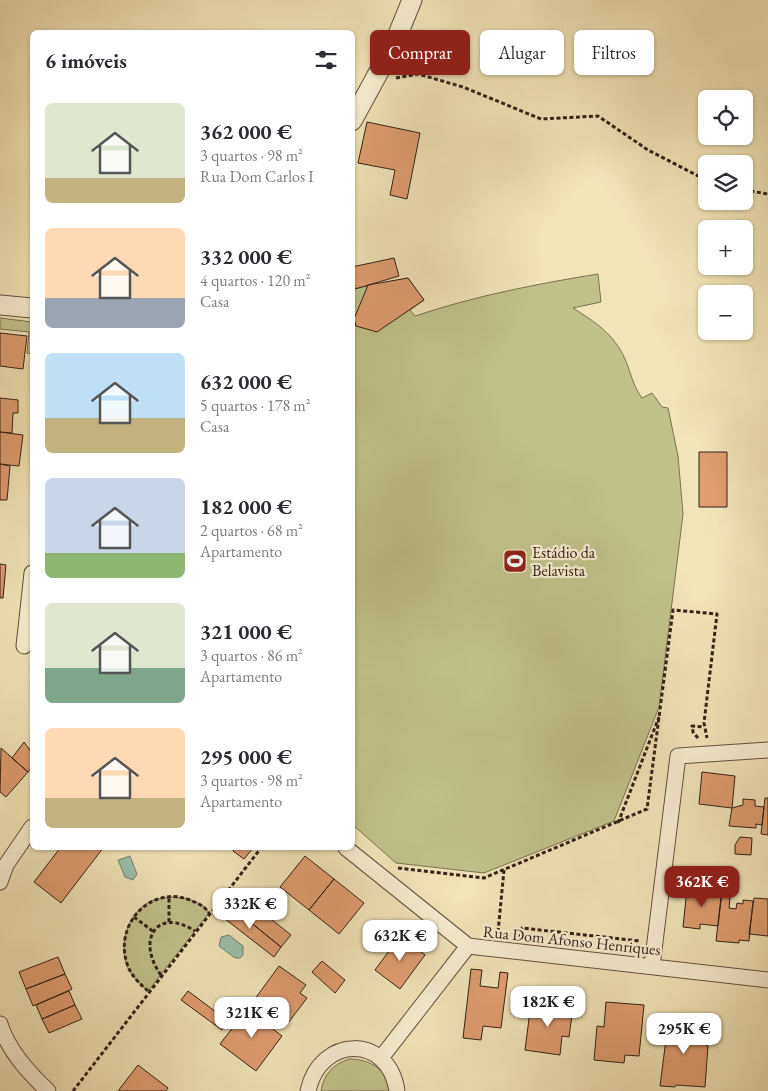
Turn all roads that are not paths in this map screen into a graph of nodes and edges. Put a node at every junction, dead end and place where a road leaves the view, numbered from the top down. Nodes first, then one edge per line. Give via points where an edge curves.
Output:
1 (412, 0) edge
2 (355, 116) edge
3 (0, 305) edge
4 (30, 308) edge
5 (30, 591) edge
6 (24, 646) dead end
7 (768, 750) edge
8 (30, 829) edge
9 (348, 850) edge
10 (0, 882) edge
11 (468, 946) junction
12 (652, 966) junction
13 (768, 980) edge
14 (0, 1024) edge
15 (381, 1058) junction
16 (48, 1091) edge
17 (308, 1091) edge
18 (397, 1091) edge

1 - 2 street via 394,44
3 - 4 street
5 - 6 street
7 - 12 street via 678,756
8 - 10 street via 6,865
9 - 11 street, Rua Dom Afonso Henriques
11 - 12 street, Rua Dom Afonso Henriques
11 - 15 street
12 - 13 street, Rua Dom Afonso Henriques
14 - 16 street via 4,1038 14,1052
15 - 17 street via 365,1050 338,1051 324,1059 311,1076
15 - 18 street via 396,1079

